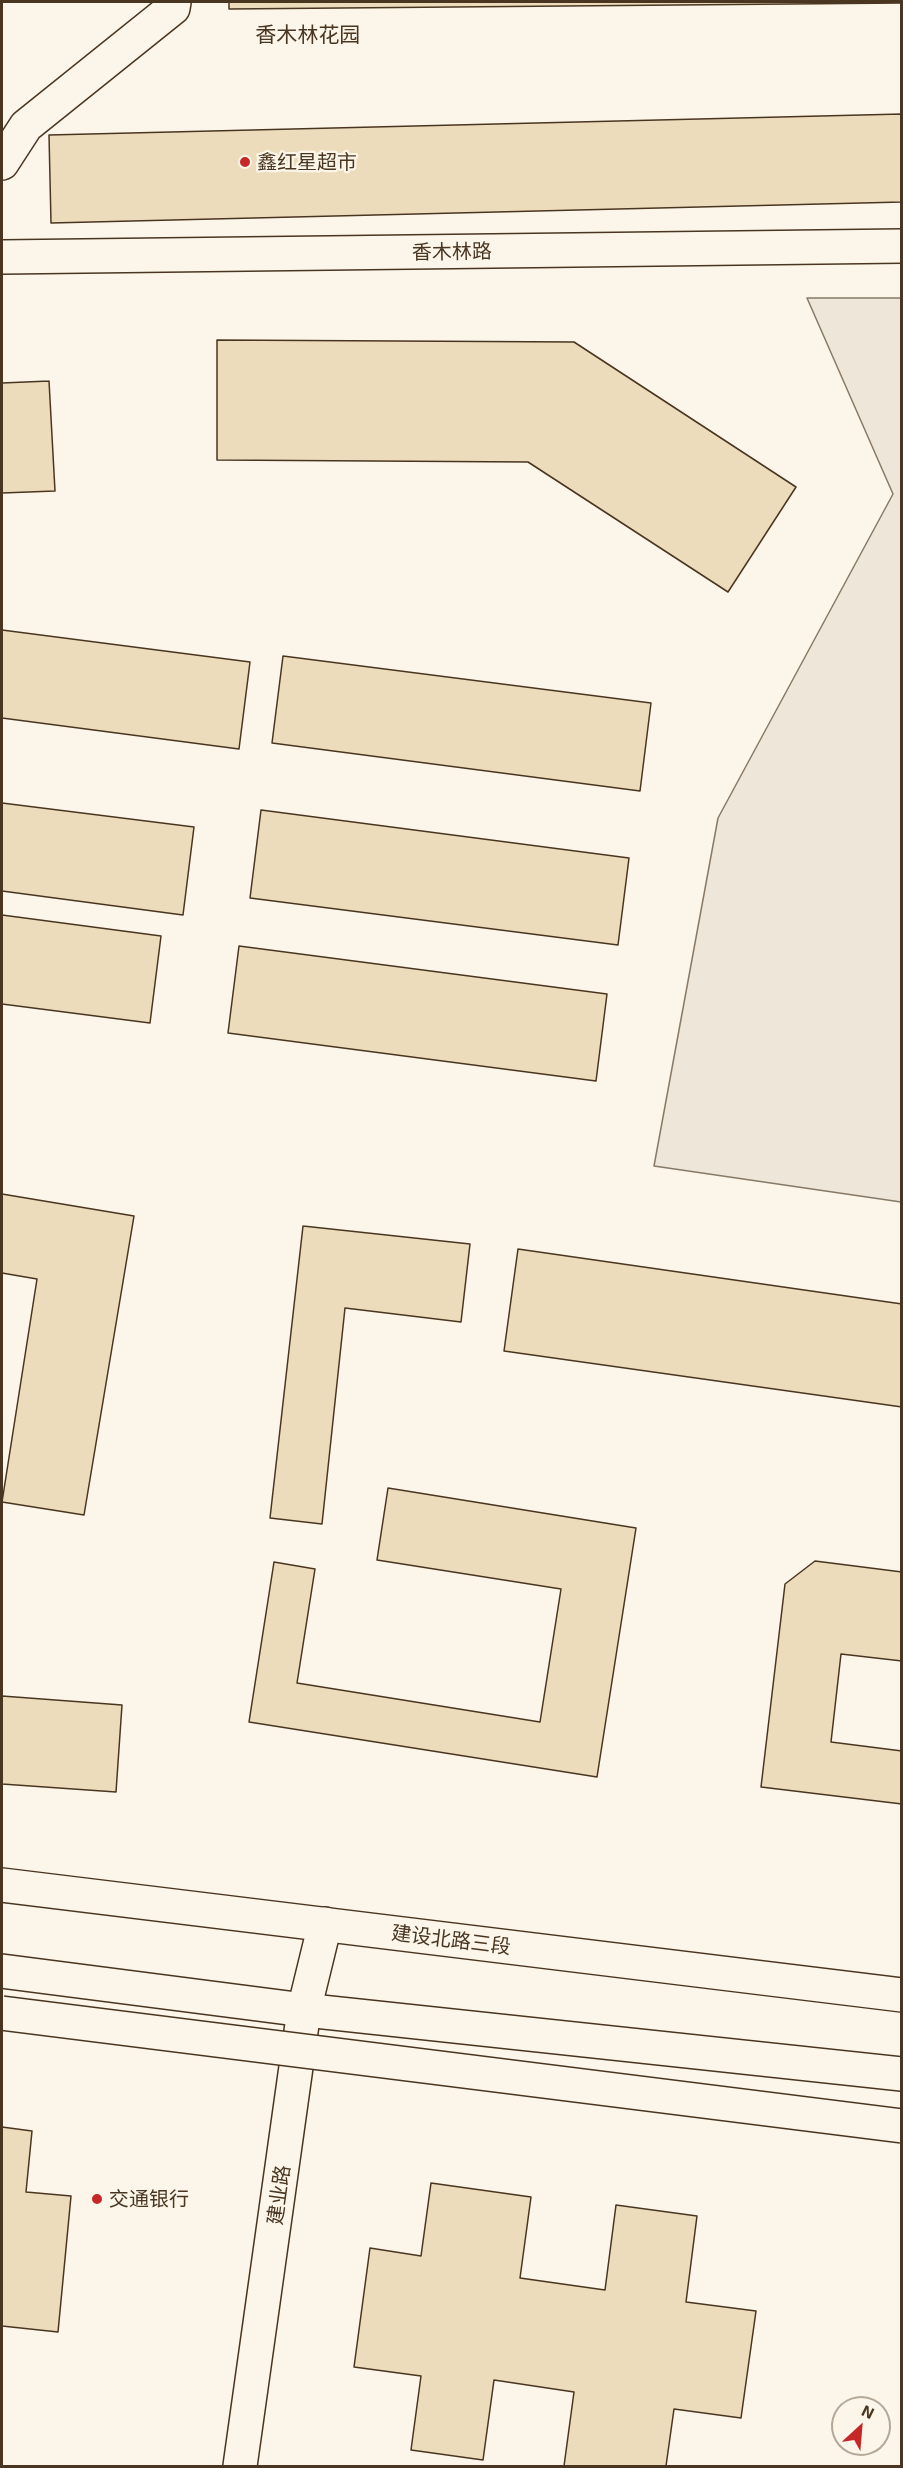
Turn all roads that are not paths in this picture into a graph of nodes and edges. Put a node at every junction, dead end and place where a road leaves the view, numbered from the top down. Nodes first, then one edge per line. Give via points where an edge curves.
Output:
1 (174, 2) edge
2 (2, 163) edge
3 (902, 246) edge
4 (2, 257) edge
5 (2, 1885) edge
6 (325, 1924) junction
7 (2, 1971) edge
8 (902, 1995) edge
9 (304, 2010) junction
10 (2, 2013) edge
11 (902, 2074) edge
12 (902, 2126) edge
13 (240, 2466) edge

1 - 2 main road via 173,8 26,126
3 - 4 main road, 香木林路
5 - 6 main road, 建设北路三段
6 - 8 main road, 建设北路三段
6 - 9 main road, 建业路
7 - 9 main road
9 - 11 main road
9 - 13 main road, 建业路
10 - 12 main road, bridge

